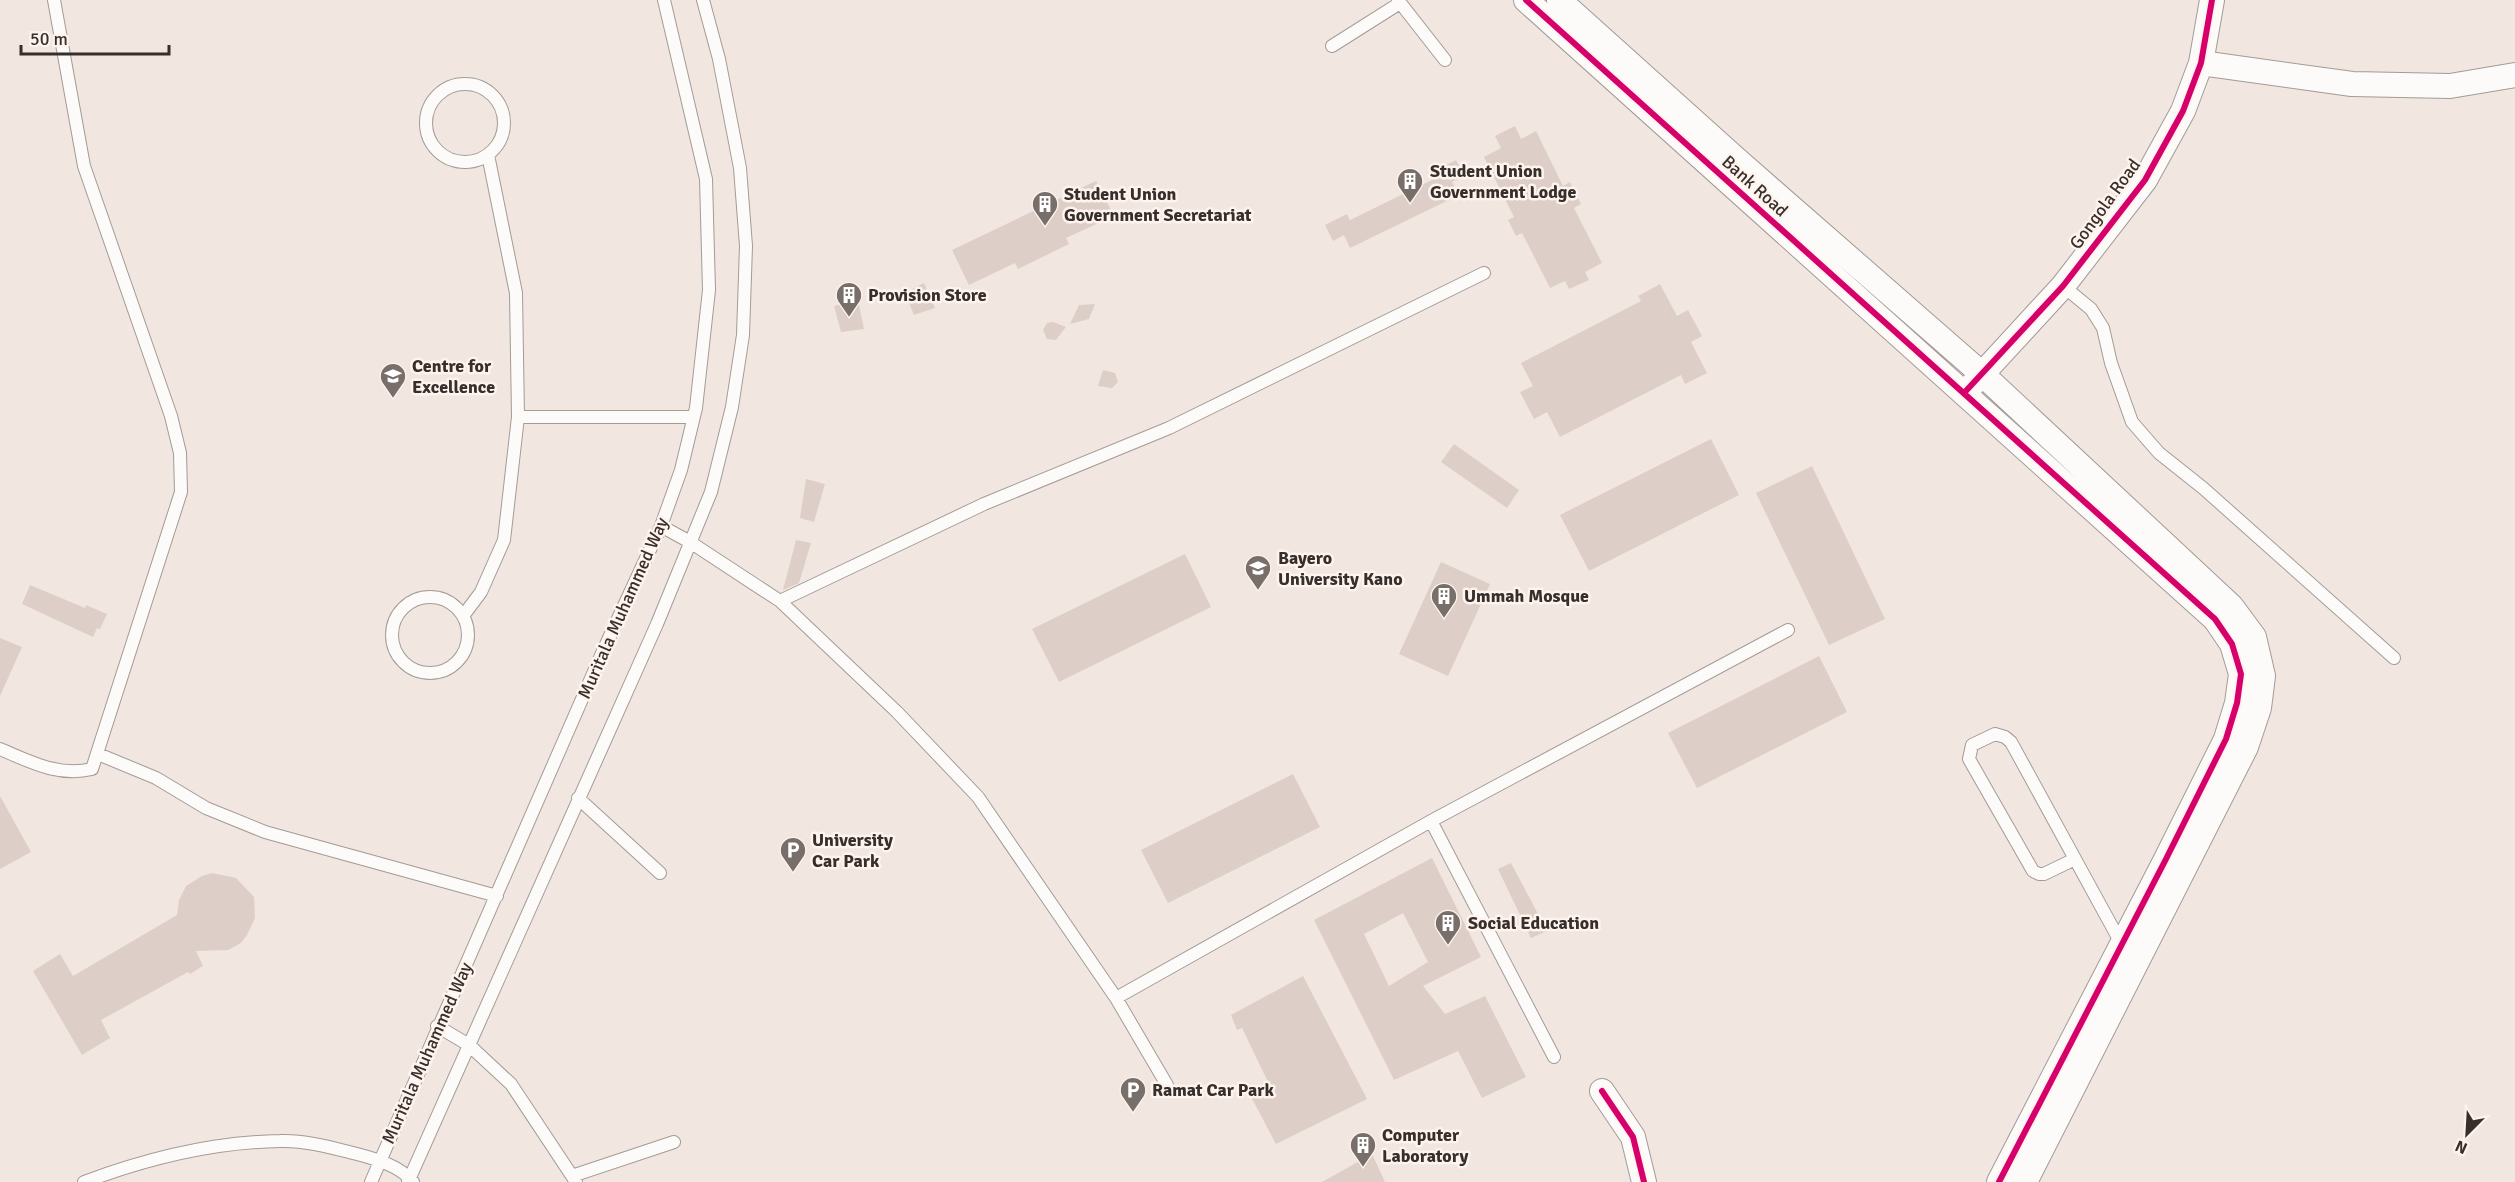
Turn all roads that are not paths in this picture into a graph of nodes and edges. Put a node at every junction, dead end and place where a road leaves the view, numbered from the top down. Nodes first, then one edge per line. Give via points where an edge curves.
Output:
1 (54, 0) edge
2 (664, 0) edge
3 (704, 0) edge
4 (1526, 0) edge
5 (1559, 0) edge
6 (2212, 0) edge
7 (1399, 2) edge
8 (1332, 46) dead end
9 (1445, 60) dead end
10 (2201, 63) junction
11 (2515, 75) edge
12 (488, 155) junction
13 (1484, 273) dead end
14 (2062, 286) junction
15 (1982, 374) junction
16 (1964, 393) junction
17 (518, 417) junction
18 (694, 417) junction
19 (661, 526) junction
20 (690, 542) junction
21 (780, 601) junction
22 (463, 616) junction
23 (1788, 630) dead end
24 (2394, 658) dead end
25 (0, 749) edge
26 (98, 754) junction
27 (578, 798) junction
28 (1431, 821) junction
29 (2075, 859) junction
30 (660, 873) dead end
31 (497, 896) junction
32 (2121, 943) junction
33 (1116, 998) junction
34 (437, 1026) junction
35 (469, 1045) junction
36 (1554, 1057) dead end
37 (1167, 1085) dead end
38 (1602, 1091) dead end
39 (674, 1142) dead end
40 (380, 1160) junction
41 (574, 1179) edge
42 (410, 1181) edge
43 (84, 1182) edge
44 (370, 1182) edge
45 (1644, 1182) edge
46 (1999, 1182) edge
47 (2025, 1182) edge

1 - 26 lane via 84,166 171,416 180,453 181,492
2 - 18 lane, Muritala Muhammed Way via 706,179 709,290
3 - 20 lane via 740,168 746,246 743,335 732,407 711,492
4 - 16 street, Bank Road
5 - 15 street
6 - 10 street, Gongola Road
7 - 8 lane
7 - 9 lane
10 - 11 street via 2352,84 2450,86
10 - 14 street, Gongola Road via 2183,111 2145,180
12 - 12 lane via 503,136 505,123 497,100 477,86 465,84 442,91 426,117 433,146 453,161 465,163
12 - 17 lane via 516,293
13 - 21 lane via 1169,428 984,504
14 - 15 street, Gongola Road
14 - 24 lane via 2091,309 2103,328 2132,422 2159,453 2204,488
15 - 16 street, Gongola Road
15 - 47 street via 2231,606 2254,637 2263,676 2259,708 2246,747
16 - 32 street, Bank Road via 2215,619 2232,644 2241,674 2226,739
17 - 18 lane
17 - 22 lane via 504,540 481,592
18 - 19 lane, Muritala Muhammed Way
19 - 20 lane
19 - 31 lane, Muritala Muhammed Way
20 - 21 lane
20 - 27 lane
21 - 33 lane via 897,712 978,798
22 - 22 lane via 446,600 434,597 410,602 401,609 391,631 396,654 404,664 425,674 449,669 465,651 468,640
23 - 28 lane
25 - 26 lane via 58,771 76,772 92,769
26 - 31 lane via 156,778 206,808 265,832
27 - 30 lane
27 - 35 lane
28 - 33 lane
28 - 36 lane
29 - 29 lane via 2044,874 2033,871 1969,759 1972,745 1995,734 2011,742
29 - 32 lane
31 - 34 lane, Muritala Muhammed Way
32 - 46 street, Bank Road
33 - 37 lane
34 - 35 lane
34 - 40 lane, Muritala Muhammed Way
35 - 41 lane via 512,1084
35 - 42 lane
38 - 45 street via 1633,1137
39 - 41 lane
40 - 42 lane
40 - 43 lane via 282,1141 193,1148 130,1164
40 - 44 lane, Muritala Muhammed Way

